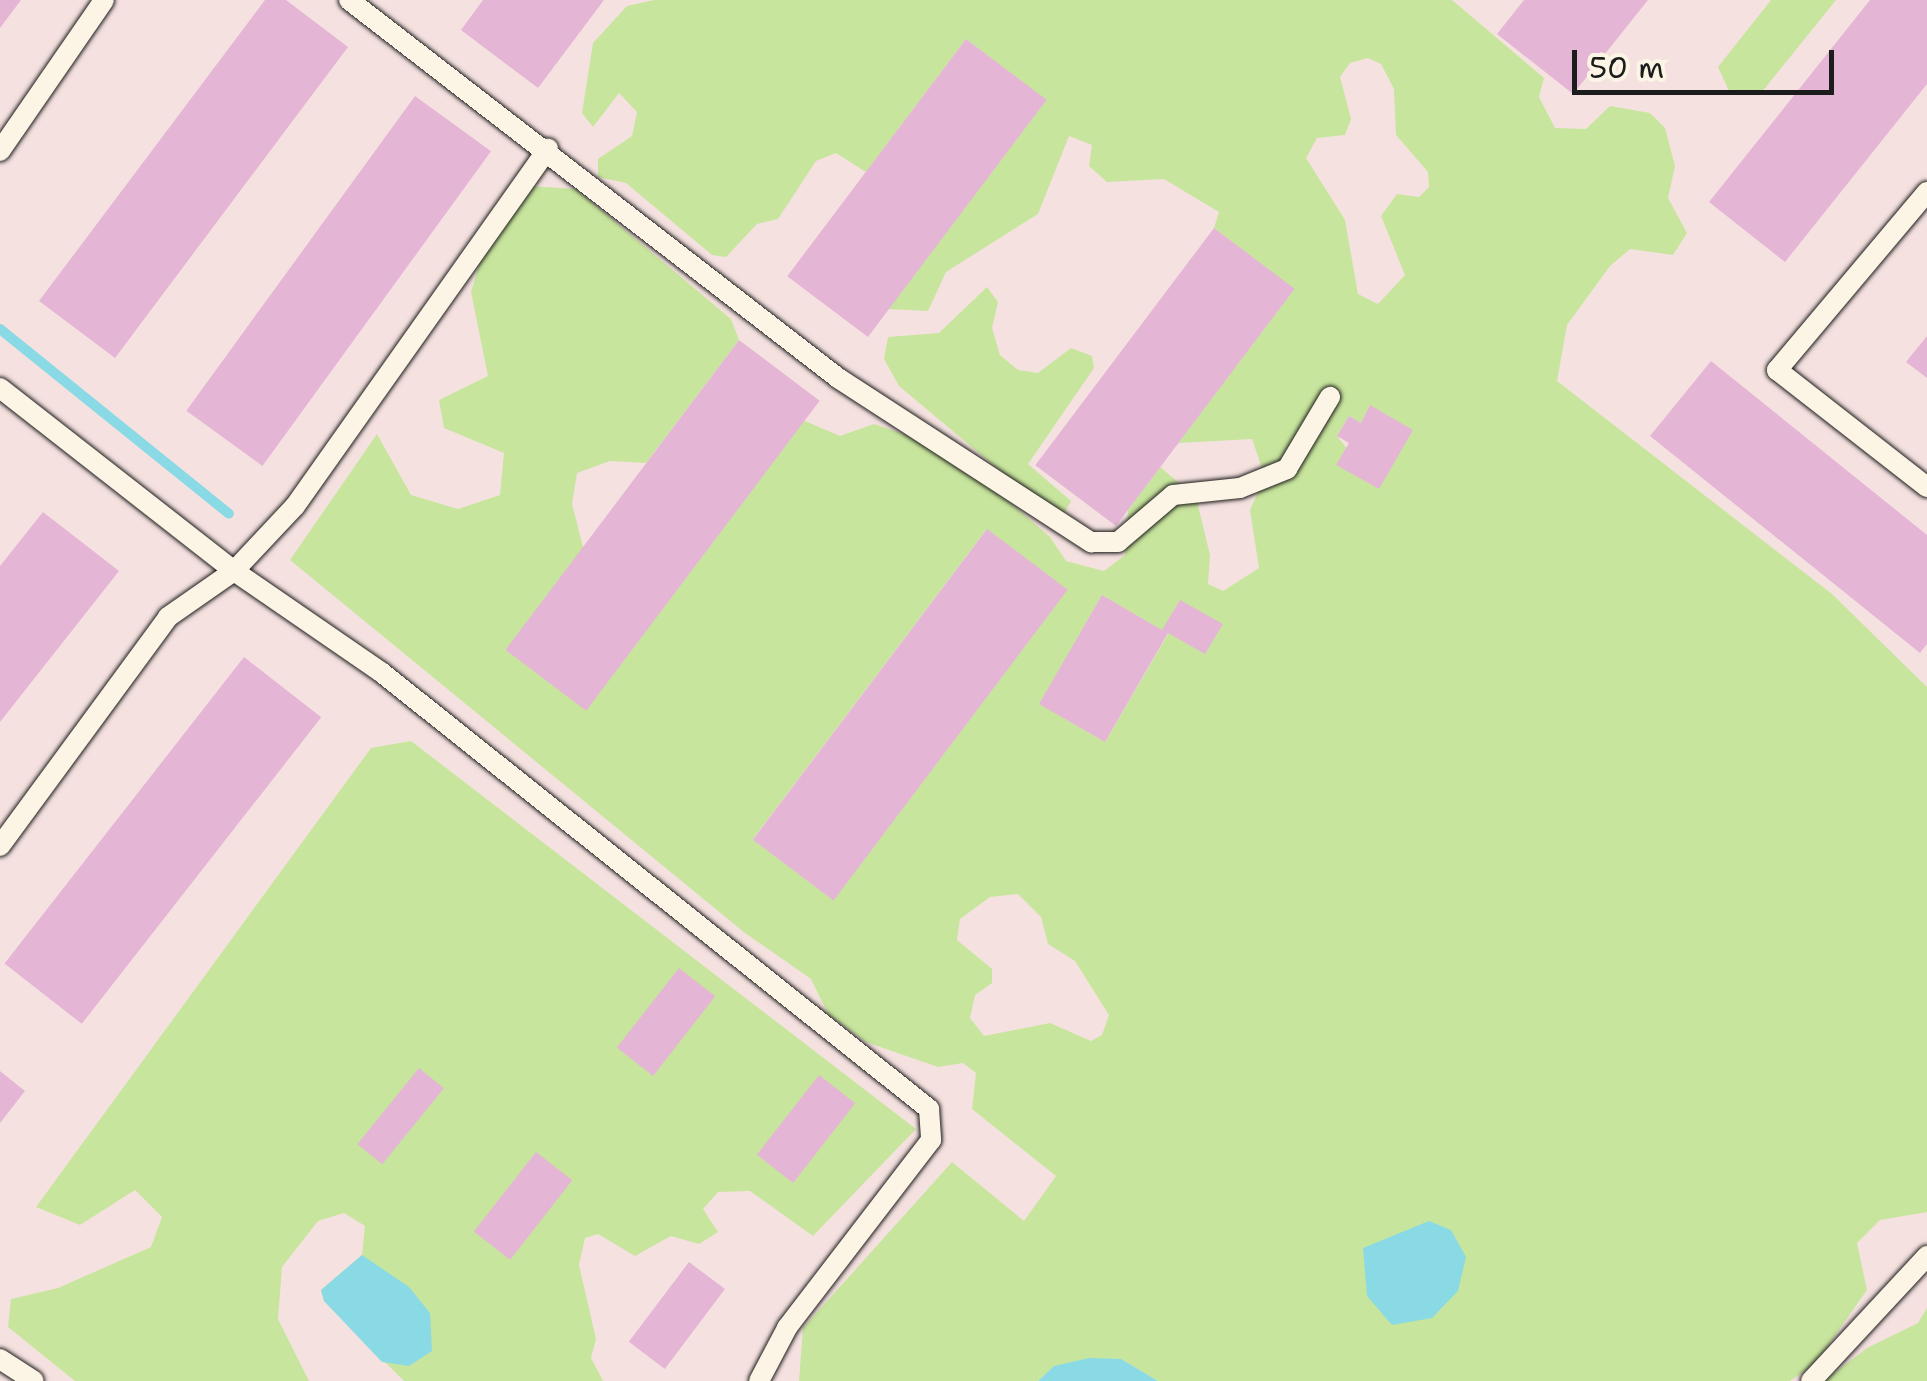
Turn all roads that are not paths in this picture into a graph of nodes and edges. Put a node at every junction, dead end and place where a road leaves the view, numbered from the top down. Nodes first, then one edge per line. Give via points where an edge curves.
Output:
1 (104, 0) edge
2 (349, 0) edge
3 (548, 149) junction
4 (0, 151) edge
5 (1927, 192) edge
6 (0, 388) edge
7 (1330, 397) dead end
8 (1927, 487) edge
9 (234, 571) junction
10 (0, 846) edge
11 (1927, 1256) edge
12 (0, 1360) edge
13 (34, 1381) edge
14 (759, 1381) edge
15 (1811, 1381) edge

1 - 4 lane
2 - 3 lane
3 - 7 lane via 838,378 1091,542 1118,542 1173,496 1240,488 1287,468
3 - 9 lane via 295,506
5 - 8 lane via 1777,370
6 - 9 lane
9 - 10 lane via 168,617
9 - 14 lane via 380,672 929,1109 931,1140 787,1328
11 - 15 lane
12 - 13 lane

